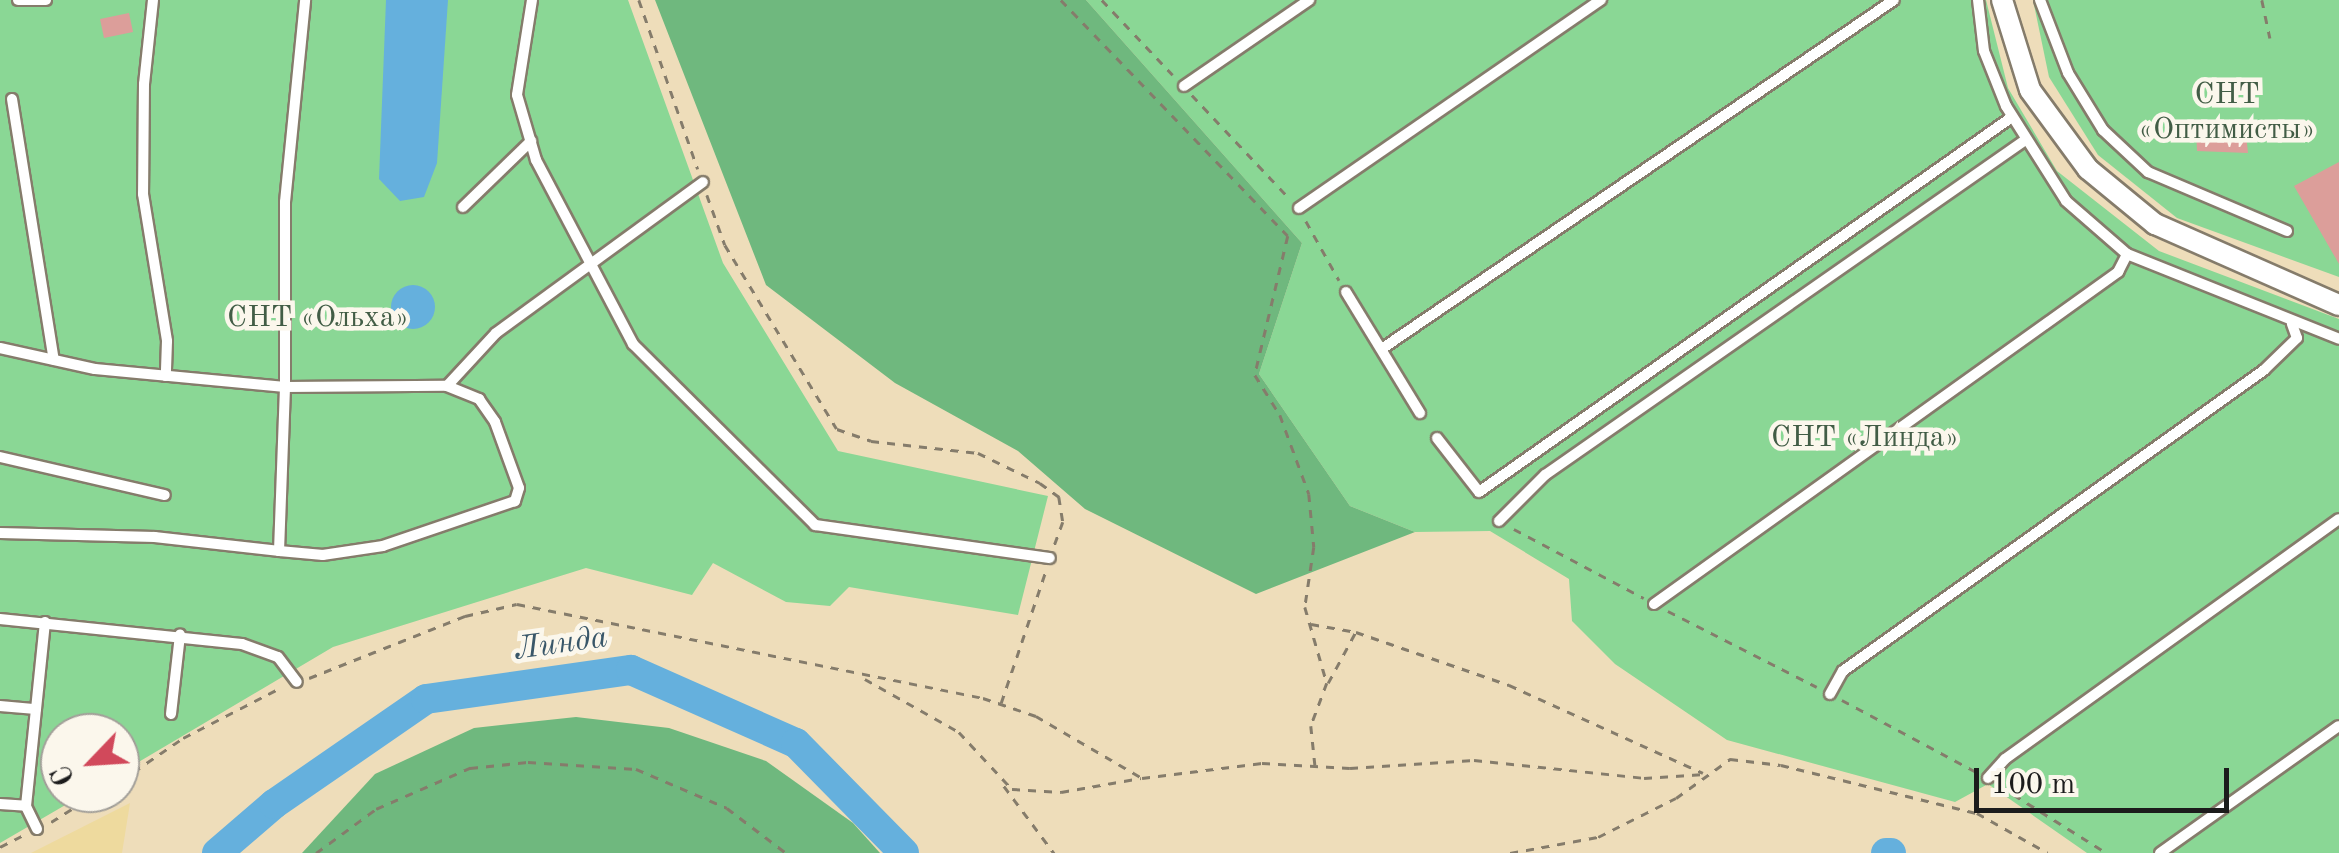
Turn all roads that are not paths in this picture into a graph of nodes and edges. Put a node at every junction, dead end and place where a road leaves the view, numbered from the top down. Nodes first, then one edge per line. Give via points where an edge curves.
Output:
1 (18, 0) edge
2 (46, 0) edge
3 (154, 0) edge
4 (305, 0) edge
5 (532, 0) edge
6 (1309, 0) edge
7 (1601, 0) edge
8 (1894, 0) edge
9 (1978, 0) edge
10 (2002, 0) edge
11 (2040, 0) edge
12 (1184, 86) road end
13 (12, 99) dead end
14 (2012, 117) junction
15 (2024, 140) junction
16 (530, 141) junction
17 (703, 182) road end
18 (463, 207) dead end
19 (1299, 208) road end
20 (2286, 231) dead end
21 (2127, 254) junction
22 (590, 263) junction
23 (1346, 292) road end
24 (2339, 305) edge
25 (2292, 324) junction
26 (2339, 340) edge
27 (0, 348) edge
28 (1383, 348) junction
29 (54, 360) junction
30 (166, 376) junction
31 (447, 386) junction
32 (285, 387) junction
33 (1420, 413) dead end
34 (1437, 438) dead end
35 (0, 458) edge
36 (165, 495) dead end
37 (2339, 519) edge
38 (1500, 521) road end
39 (0, 533) edge
40 (279, 551) junction
41 (1050, 558) road end
42 (1654, 604) road end
43 (0, 619) edge
44 (45, 622) junction
45 (180, 635) junction
46 (298, 682) road end
47 (1830, 694) road end
48 (0, 706) edge
49 (36, 709) junction
50 (170, 714) dead end
51 (2339, 726) edge
52 (1988, 778) road end
53 (0, 804) edge
54 (26, 806) junction
55 (37, 828) dead end
56 (2160, 853) edge

1 - 2 lane
3 - 30 lane via 144,84 143,194 167,341
4 - 32 lane via 285,202
5 - 16 lane via 518,95
6 - 12 lane
7 - 19 lane
8 - 28 lane
9 - 14 lane via 1984,51
10 - 24 street via 2030,90 2088,169 2155,224
11 - 20 lane via 2068,73 2102,130 2148,172
13 - 29 lane
14 - 15 lane
14 - 34 lane via 1480,492
15 - 21 lane via 2066,201
15 - 38 lane via 1545,475
16 - 18 lane
16 - 22 lane
17 - 22 lane
21 - 25 lane
21 - 42 lane via 2118,272
22 - 31 lane via 496,333
22 - 41 lane via 632,344 815,525
23 - 28 lane
25 - 26 lane
25 - 47 lane via 2298,338 2264,370 1843,671
27 - 29 lane
28 - 33 lane
29 - 30 lane
30 - 32 lane
31 - 32 lane
31 - 40 lane via 479,399 494,422 520,488 515,501 383,546 323,555
32 - 40 lane
35 - 36 lane
37 - 52 lane via 2004,759
39 - 40 lane
43 - 44 lane
44 - 45 lane
44 - 49 lane
45 - 46 lane via 278,657
45 - 50 lane
48 - 49 lane
49 - 54 lane
51 - 56 lane
53 - 54 lane
54 - 55 lane

